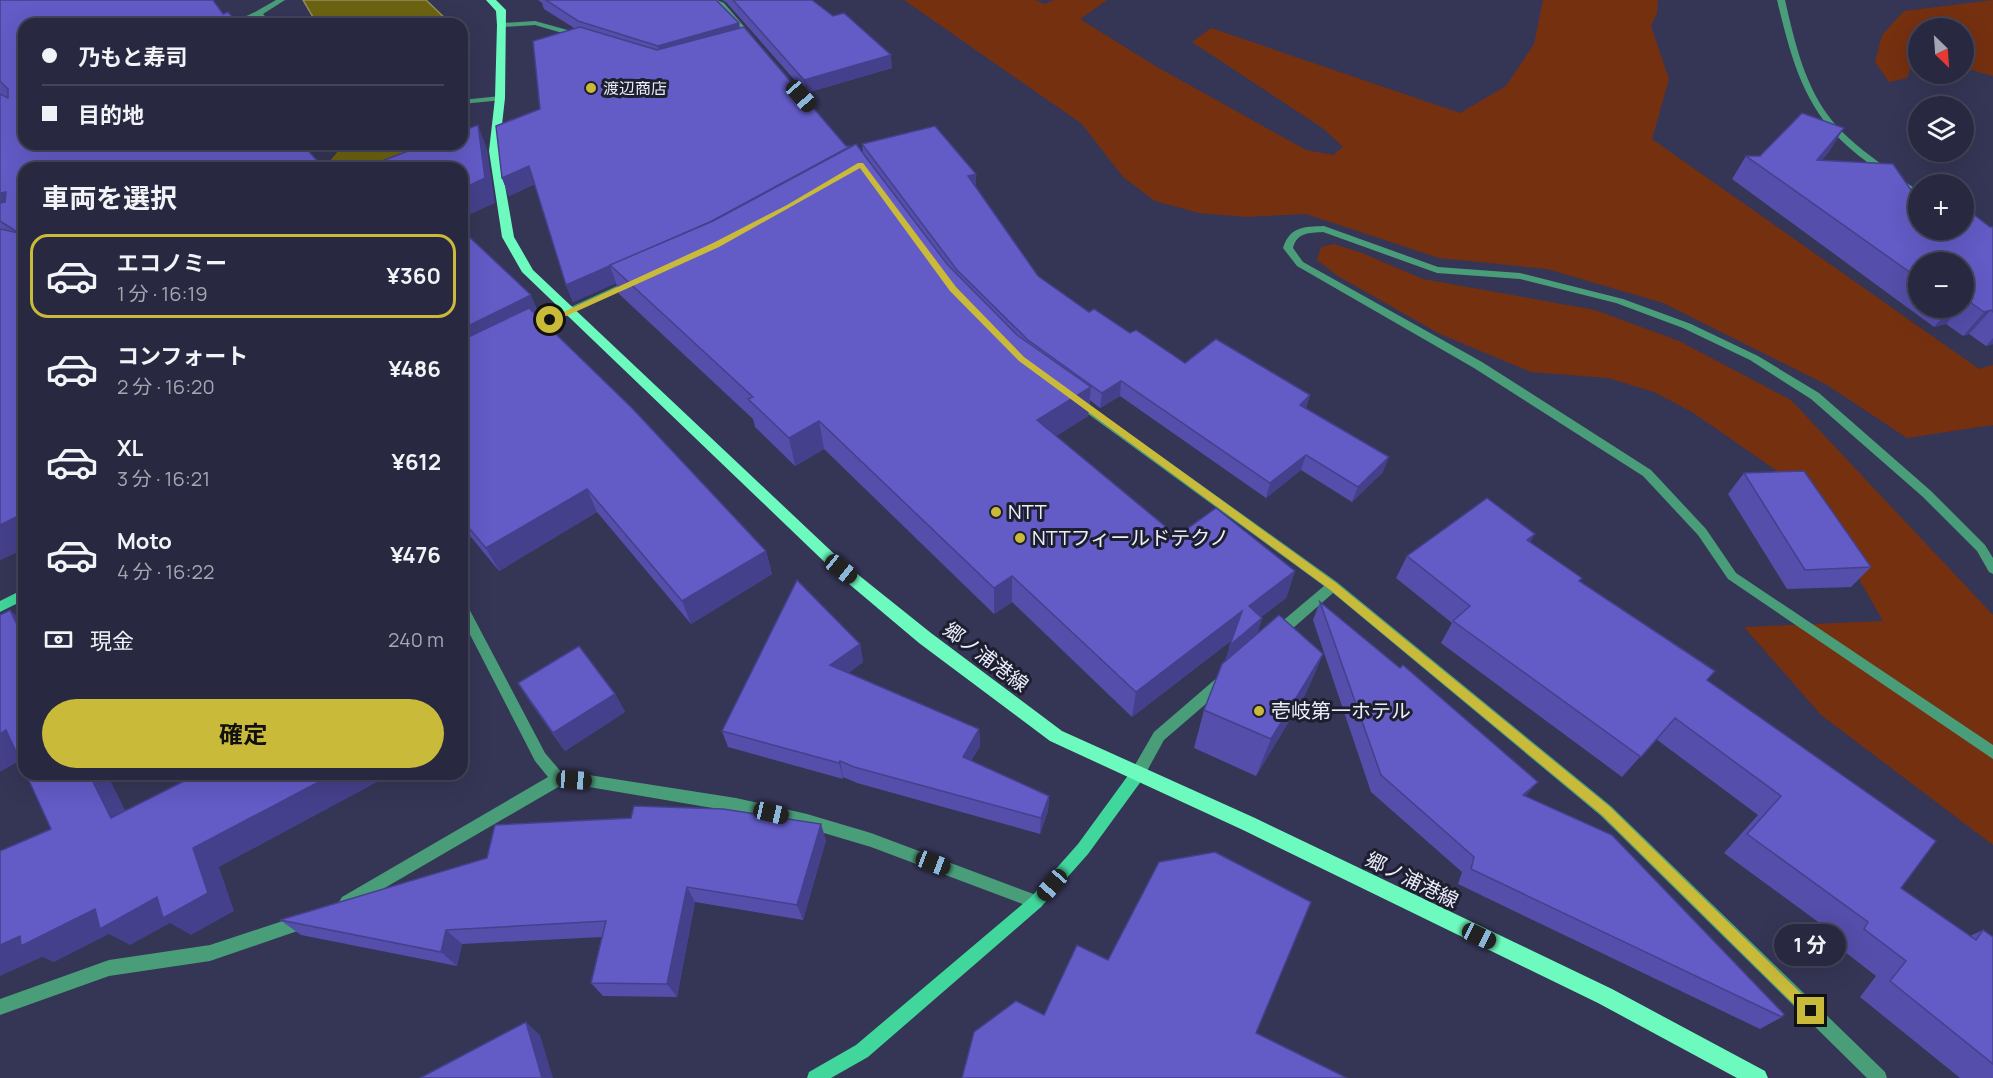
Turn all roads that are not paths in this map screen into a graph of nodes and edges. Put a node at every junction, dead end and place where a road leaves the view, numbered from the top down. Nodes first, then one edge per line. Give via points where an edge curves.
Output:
1 (281, 0) edge
2 (491, 0) edge
3 (712, 0) edge
4 (1781, 0) edge
5 (258, 14) junction
6 (248, 18) edge
7 (262, 18) edge
8 (502, 25) junction
9 (583, 38) edge
10 (749, 38) junction
11 (738, 41) edge
12 (756, 46) edge
13 (500, 98) junction
14 (468, 101) edge
15 (1908, 187) edge
16 (643, 277) edge
17 (569, 310) junction
18 (521, 335) edge
19 (1069, 393) edge
20 (1993, 569) edge
21 (1333, 586) junction
22 (18, 597) edge
23 (0, 607) edge
24 (468, 619) edge
25 (1263, 646) edge
26 (1237, 669) edge
27 (1993, 753) edge
28 (1137, 775) junction
29 (558, 779) junction
30 (1036, 902) junction
31 (338, 907) edge
32 (318, 916) edge
33 (0, 1006) edge
34 (815, 1078) edge
35 (1758, 1078) edge
36 (1879, 1078) edge

1 - 5 street
2 - 8 main road, 郷ノ浦港線 via 501,10
3 - 10 street
4 - 15 street via 1803,83 1814,104 1829,125 1862,155
5 - 6 street
5 - 7 street
8 - 9 street via 536,23
8 - 13 main road, 郷ノ浦港線
10 - 11 street
10 - 12 street
13 - 14 street
13 - 17 main road, 郷ノ浦港線 via 494,151 508,237 528,272
16 - 17 street
17 - 18 street
17 - 28 main road, 郷ノ浦港線 via 849,576 1056,735
19 - 21 street
20 - 27 street via 1981,548 1927,494 1815,396 1744,353 1687,326 1619,301 1520,276 1437,270 1324,229 1303,230 1291,238 1288,249 1300,264 1478,365 1647,473 1702,532 1732,576
21 - 25 street
21 - 36 street via 1606,811
22 - 23 street
24 - 29 street via 540,757
26 - 28 street via 1159,736
28 - 30 street via 1083,849
28 - 35 main road, 郷ノ浦港線 via 1249,824 1605,996
29 - 30 street via 736,805 807,821 871,840
29 - 31 street
30 - 34 street via 862,1051
32 - 33 street via 288,930 210,953 108,968

